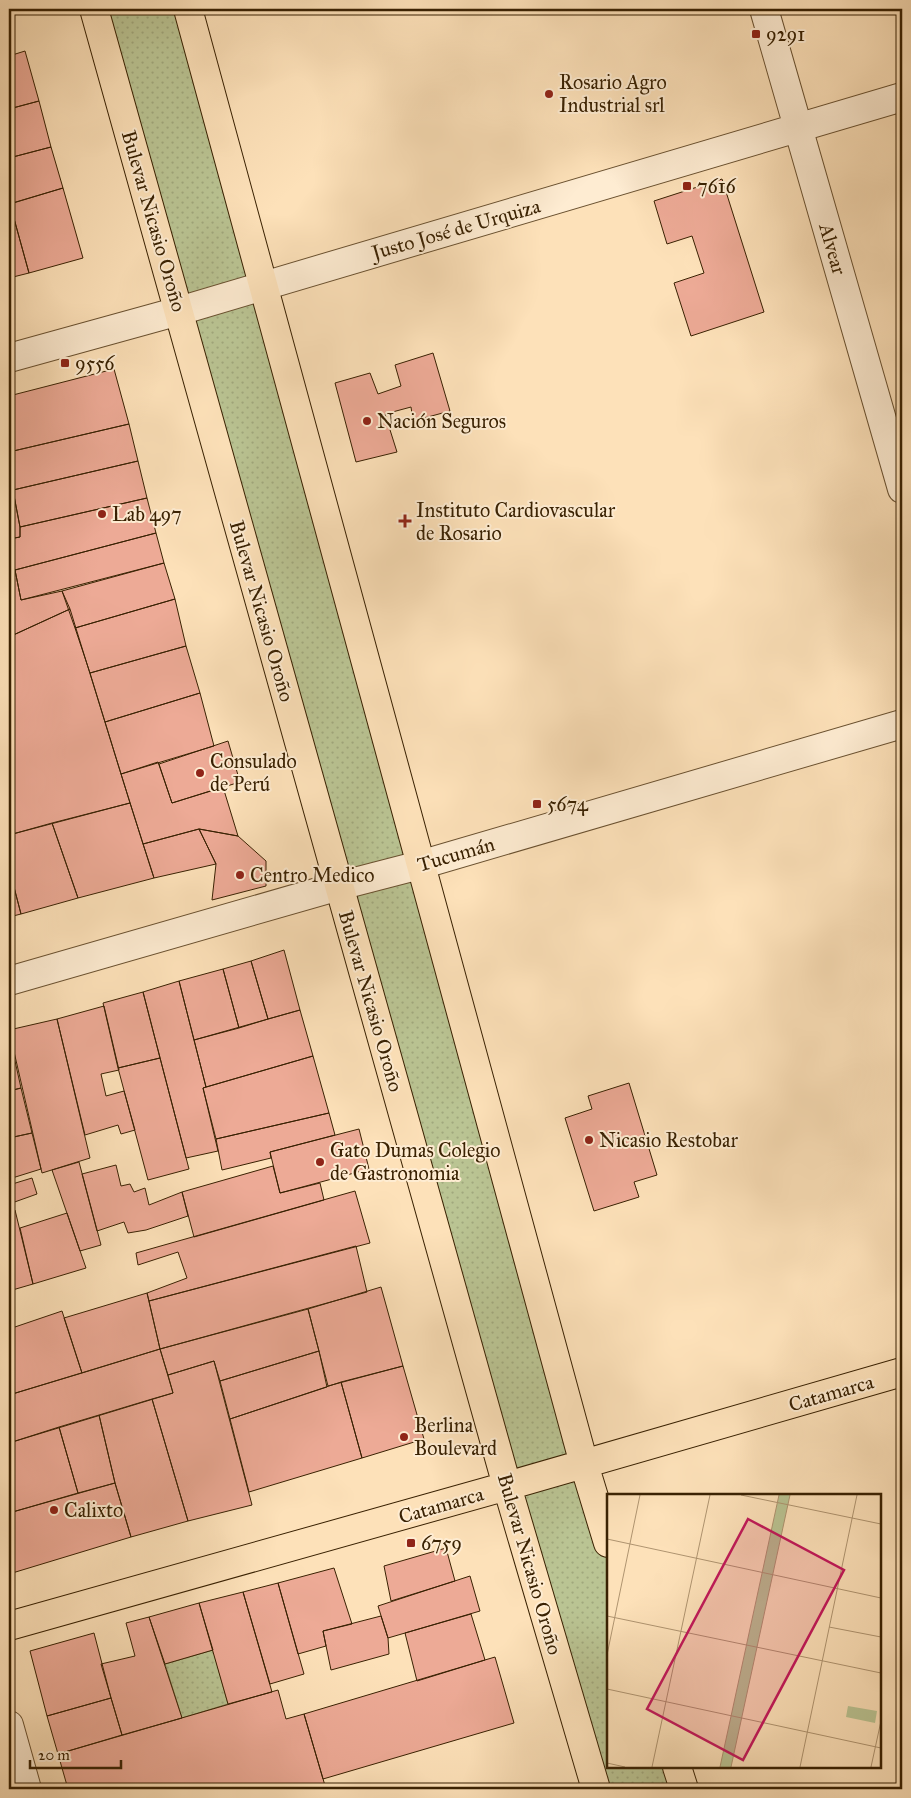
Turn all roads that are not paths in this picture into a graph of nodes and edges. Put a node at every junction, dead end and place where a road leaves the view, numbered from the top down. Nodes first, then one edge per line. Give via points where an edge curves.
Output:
1 (94, 9) edge
2 (188, 9) edge
3 (764, 9) edge
4 (902, 97) edge
5 (799, 128) junction
6 (263, 285) junction
7 (179, 310) junction
8 (9, 358) edge
9 (902, 489) edge
10 (902, 724) edge
11 (420, 865) junction
12 (339, 886) junction
13 (9, 981) edge
14 (902, 1372) edge
15 (584, 1464) junction
16 (507, 1486) junction
17 (607, 1539) edge
18 (9, 1626) edge
19 (9, 1725) edge
20 (677, 1768) edge
21 (27, 1789) edge
22 (596, 1789) edge
23 (684, 1789) edge

1 - 7 main road, Bulevar Nicasio Oroño
2 - 6 main road
3 - 5 street, Alvear
4 - 5 street, Justo José de Urquiza
5 - 6 street, Justo José de Urquiza
5 - 9 street, Alvear
6 - 7 street, Justo José de Urquiza
6 - 11 main road
7 - 8 street, Justo José de Urquiza
7 - 12 main road, Bulevar Nicasio Oroño
10 - 11 street, Tucumán
11 - 12 street, Tucumán
11 - 15 main road
12 - 13 street, Tucumán
12 - 16 main road, Bulevar Nicasio Oroño
14 - 15 main road, Catamarca
15 - 16 main road, Catamarca
15 - 17 main road
16 - 18 main road, Catamarca
16 - 22 main road, Bulevar Nicasio Oroño
19 - 21 street
20 - 23 main road

